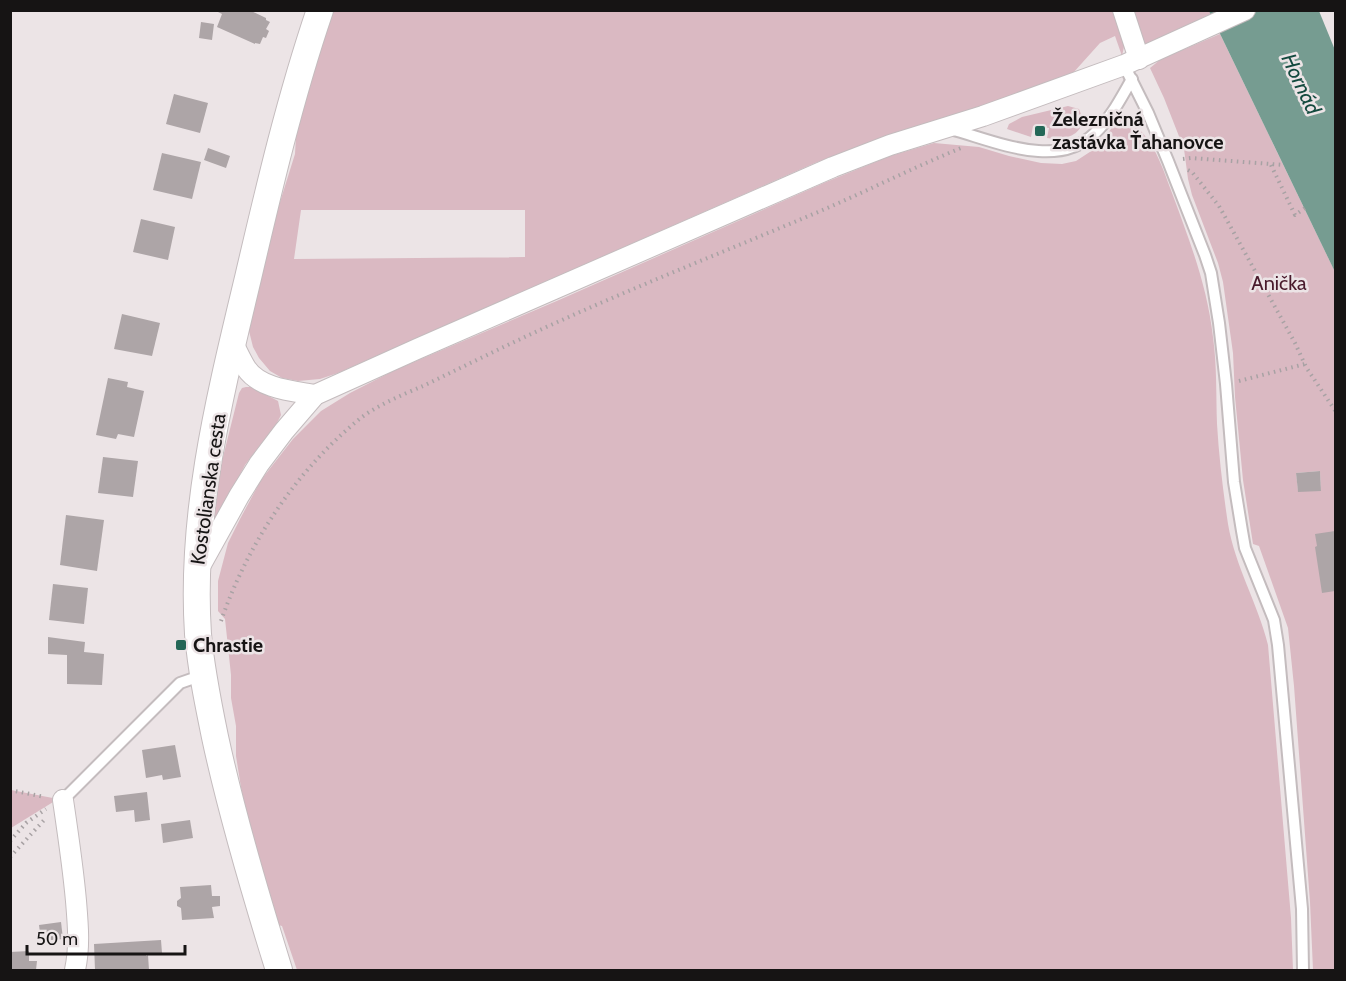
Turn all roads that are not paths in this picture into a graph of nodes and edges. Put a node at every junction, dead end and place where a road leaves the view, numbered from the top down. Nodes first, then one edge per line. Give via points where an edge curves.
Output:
1 (320, 10) edge
2 (1123, 10) edge
3 (1245, 10) edge
4 (1132, 68) junction
5 (945, 128) junction
6 (233, 343) junction
7 (315, 395) junction
8 (197, 572) junction
9 (203, 675) junction
10 (61, 800) joint
11 (75, 970) edge
12 (279, 970) edge
13 (1303, 970) edge

1 - 6 street, Kostolianska cesta via 279,146
2 - 4 street
3 - 4 street via 1158,51
4 - 5 street
4 - 5 lane via 1103,125 1078,145 1057,152 1032,151
4 - 13 lane via 1205,255 1220,323 1234,482 1245,548 1274,620 1278,645 1302,909
5 - 7 street via 814,175
6 - 7 street via 247,370 259,380
6 - 8 street, Kostolianska cesta via 210,452
7 - 8 street via 259,464
8 - 9 street, Kostolianska cesta
9 - 10 lane via 180,683
9 - 12 street, Kostolianska cesta via 226,789
10 - 11 street via 74,876 78,930

